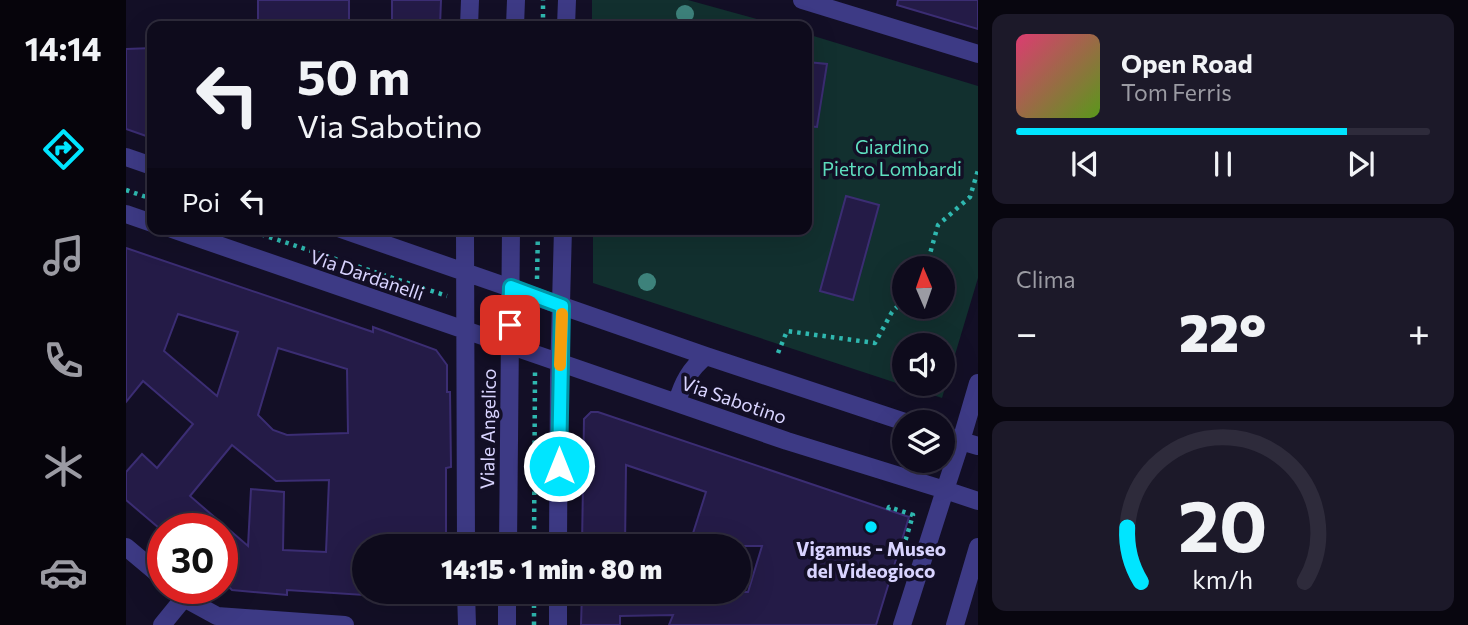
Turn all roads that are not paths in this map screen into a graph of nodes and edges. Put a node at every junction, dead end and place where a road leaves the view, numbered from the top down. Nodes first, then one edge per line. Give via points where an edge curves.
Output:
1 (470, 0) edge
2 (516, 0) edge
3 (567, 0) edge
4 (802, 0) edge
5 (469, 21) edge
6 (515, 21) edge
7 (566, 21) edge
8 (978, 54) edge
9 (126, 157) edge
10 (147, 164) edge
11 (126, 214) edge
12 (147, 221) edge
13 (189, 235) edge
14 (359, 235) edge
15 (465, 235) edge
16 (511, 235) edge
17 (563, 235) edge
18 (464, 271) junction
19 (511, 287) junction
20 (562, 306) junction
21 (465, 330) junction
22 (510, 344) junction
23 (706, 356) junction
24 (560, 361) junction
25 (978, 383) edge
26 (677, 402) junction
27 (892, 418) edge
28 (969, 443) edge
29 (945, 491) junction
30 (978, 501) edge
31 (466, 534) edge
32 (508, 534) edge
33 (558, 534) edge
34 (126, 547) edge
35 (978, 547) edge
36 (147, 565) edge
37 (173, 604) edge
38 (196, 604) edge
39 (466, 604) edge
40 (507, 604) edge
41 (558, 604) edge
42 (162, 625) edge
43 (345, 625) edge
44 (467, 625) edge
45 (507, 625) edge
46 (558, 625) edge
47 (902, 625) edge
48 (954, 625) edge

1 - 5 street
2 - 6 street
3 - 7 street
4 - 8 street
9 - 10 street
11 - 12 street
13 - 21 street, Via Dardanelli
14 - 18 street, Via Dardanelli
15 - 18 street, Viale Angelico
16 - 19 street, Viale Angelico
17 - 20 street
18 - 19 street, Via Dardanelli
18 - 21 street, Viale Angelico
19 - 20 street, Via Sabotino
19 - 22 street, Viale Angelico
20 - 23 street, Via Sabotino
20 - 24 street
21 - 22 street, Via Dardanelli
21 - 31 street, Viale Angelico
22 - 24 street, Via Sabotino
22 - 32 street, Viale Angelico
23 - 26 street via 692,367
23 - 27 street, Via Sabotino
24 - 26 street, Via Sabotino
24 - 33 street
25 - 28 street
26 - 29 street, Via Sabotino
28 - 29 street
29 - 30 street, Via Sabotino
29 - 47 street
34 - 36 street
35 - 48 street
37 - 42 street
38 - 43 street via 217,617
39 - 44 street
40 - 45 street
41 - 46 street

